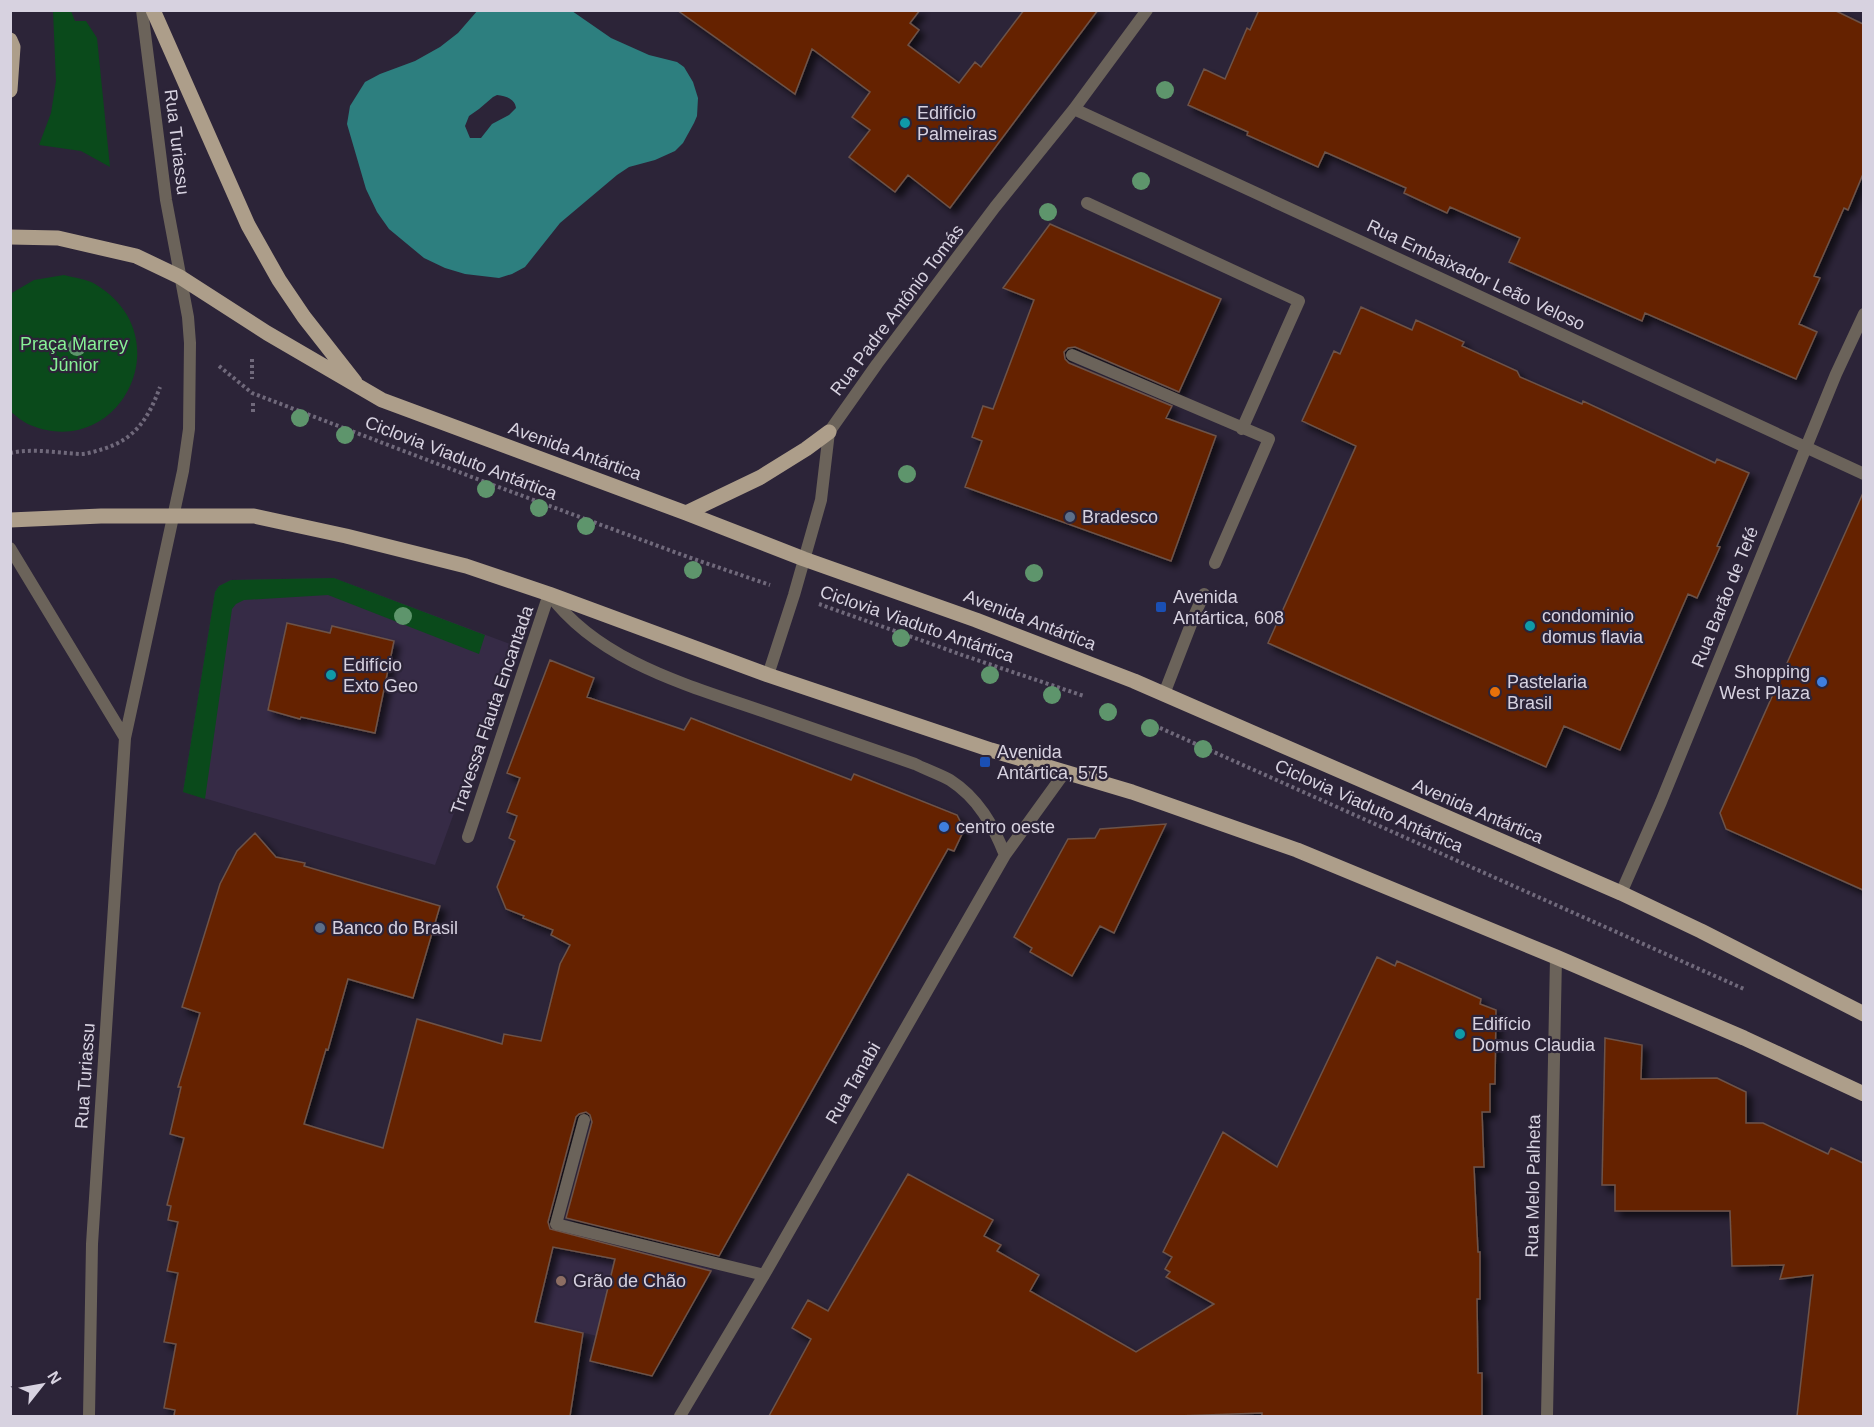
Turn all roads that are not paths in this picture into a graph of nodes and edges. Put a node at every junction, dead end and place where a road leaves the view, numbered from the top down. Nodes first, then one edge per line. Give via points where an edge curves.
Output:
1 (142, 10) edge
2 (153, 10) edge
3 (1147, 10) edge
4 (10, 40) edge
5 (10, 90) edge
6 (1074, 109) junction
7 (1088, 203) dead end
8 (10, 237) edge
9 (180, 277) junction
10 (1863, 314) edge
11 (1072, 355) dead end
12 (361, 389) junction
13 (1242, 429) junction
14 (829, 432) junction
15 (1806, 447) junction
16 (1863, 474) edge
17 (686, 513) junction
18 (172, 516) junction
19 (10, 520) edge
20 (10, 548) edge
21 (804, 559) junction
22 (1215, 563) dead end
23 (549, 594) junction
24 (1204, 594) dead end
25 (768, 675) junction
26 (1164, 694) junction
27 (125, 738) junction
28 (1065, 772) junction
29 (468, 837) dead end
30 (1005, 855) junction
31 (1621, 893) junction
32 (1556, 957) junction
33 (1863, 1014) edge
34 (1863, 1094) edge
35 (584, 1120) dead end
36 (764, 1275) junction
37 (89, 1416) edge
38 (680, 1416) edge
39 (1547, 1416) edge

1 - 9 street, Rua Turiassu via 166,200
2 - 12 main road via 248,225 304,317
3 - 6 street, Rua Padre Antônio Tomás
4 - 5 main road
6 - 14 street, Rua Padre Antônio Tomás via 995,207
6 - 15 street, Rua Embaixador Leão Veloso
7 - 13 street via 1299,301
8 - 9 main road via 58,238 136,256
9 - 12 main road, Avenida Antártica
9 - 18 street via 190,343 189,429
10 - 15 street, Rua Barão de Tefé
11 - 13 street
12 - 17 main road, Avenida Antártica
13 - 22 street via 1269,439
14 - 17 main road via 761,477
14 - 21 street, Rua Padre Antônio Tomás via 821,500
15 - 16 street, Rua Embaixador Leão Veloso
15 - 31 street, Rua Barão de Tefé
17 - 21 main road, Avenida Antártica
18 - 19 main road
18 - 23 main road via 254,516 466,567
18 - 27 street, Rua Turiassu
20 - 27 street
21 - 25 street, Rua Padre Antônio Tomás
21 - 26 main road, Avenida Antártica via 976,620
23 - 25 main road
23 - 29 street, Travessa Flauta Encantada
23 - 30 street via 579,627 645,667 950,780 974,800 995,830
24 - 26 street
25 - 28 main road
26 - 31 main road, Avenida Antártica
27 - 37 street, Rua Turiassu via 92,1244
28 - 30 street, Rua Tanabi
28 - 32 main road via 1297,850
30 - 36 street, Rua Tanabi
31 - 33 main road, Avenida Antártica
32 - 34 main road
32 - 39 street, Rua Melo Palheta
35 - 36 street via 556,1224
36 - 38 street, Rua Tanabi

